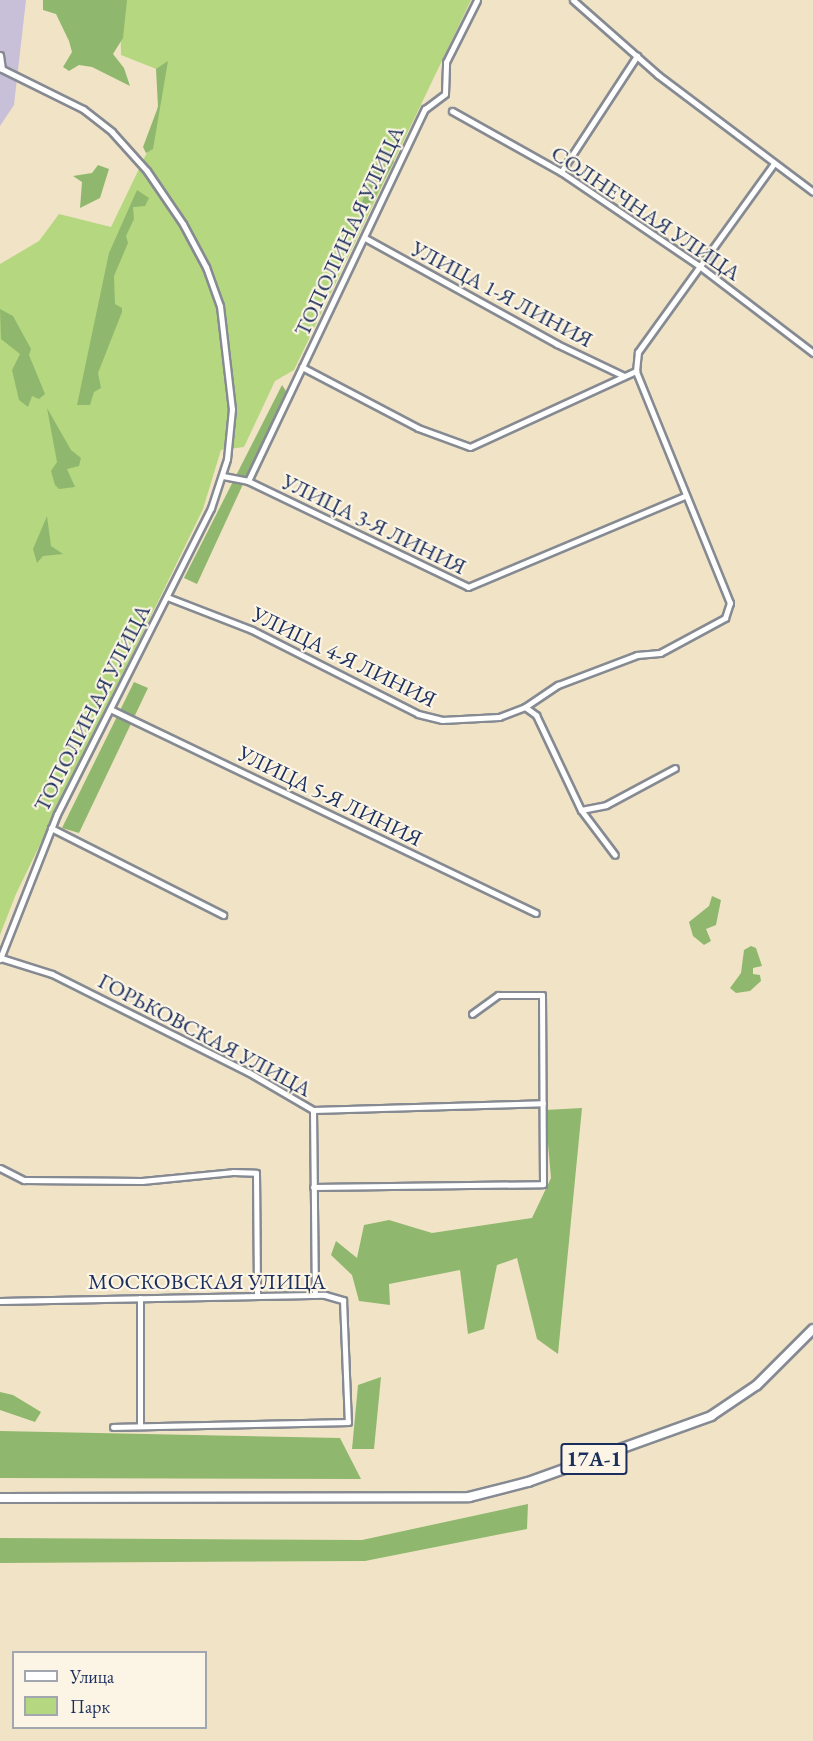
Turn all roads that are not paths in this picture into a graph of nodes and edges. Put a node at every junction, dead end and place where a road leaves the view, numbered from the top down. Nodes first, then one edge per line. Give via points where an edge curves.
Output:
1 (477, 0) edge
2 (573, 0) edge
3 (0, 55) edge
4 (637, 56) junction
5 (1, 69) edge
6 (452, 111) dead end
7 (773, 165) junction
8 (561, 172) junction
9 (813, 192) edge
10 (365, 238) junction
11 (698, 265) junction
12 (813, 353) edge
13 (302, 367) junction
14 (636, 371) junction
15 (624, 376) junction
16 (223, 476) junction
17 (248, 481) junction
18 (685, 496) junction
19 (167, 597) junction
20 (525, 707) junction
21 (110, 709) junction
22 (675, 768) dead end
23 (581, 810) junction
24 (51, 828) junction
25 (615, 855) dead end
26 (536, 913) dead end
27 (223, 915) dead end
28 (0, 958) edge
29 (471, 1014) dead end
30 (543, 1103) junction
31 (313, 1110) junction
32 (0, 1168) edge
33 (313, 1187) junction
34 (315, 1295) junction
35 (257, 1296) junction
36 (140, 1298) junction
37 (0, 1301) edge
38 (813, 1329) edge
39 (140, 1426) junction
40 (113, 1427) dead end
41 (0, 1498) edge

1 - 10 street, ТОПОЛИНАЯ УЛИЦА via 446,62 445,94 425,109
2 - 4 street
3 - 5 street
4 - 7 street
4 - 8 street
5 - 16 street, ТОПОЛИНАЯ УЛИЦА via 83,109 112,132 147,171 195,244 220,306 231,381 230,441
6 - 8 street, СОЛНЕЧНАЯ УЛИЦА
7 - 9 street
7 - 11 street
8 - 11 street, СОЛНЕЧНАЯ УЛИЦА
10 - 13 street, ТОПОЛИНАЯ УЛИЦА
10 - 15 street, УЛИЦА 1-Я ЛИНИЯ via 557,344
11 - 12 street, СОЛНЕЧНАЯ УЛИЦА
11 - 14 street via 638,352
13 - 15 street via 418,428 470,447
13 - 17 street, ТОПОЛИНАЯ УЛИЦА
14 - 15 street
14 - 18 street
16 - 17 street, УЛИЦА 3-Я ЛИНИЯ
16 - 19 street, ТОПОЛИНАЯ УЛИЦА via 204,525
17 - 18 street, УЛИЦА 3-Я ЛИНИЯ via 468,587
18 - 20 street, УЛИЦА 4-Я ЛИНИЯ via 730,603 725,618 660,653 637,655 558,685
19 - 20 street, УЛИЦА 4-Я ЛИНИЯ via 252,630 431,719 486,720
19 - 21 street, ТОПОЛИНАЯ УЛИЦА
20 - 23 street via 536,715
21 - 24 street, ТОПОЛИНАЯ УЛИЦА
21 - 26 street, УЛИЦА 5-Я ЛИНИЯ
22 - 23 street via 606,805
23 - 25 street
24 - 27 street
24 - 28 street, ТОПОЛИНАЯ УЛИЦА
28 - 31 street, ГОРЬКОВСКАЯ УЛИЦА via 52,974 248,1072
29 - 30 street via 498,995 542,995
30 - 31 street, ГОРЬКОВСКАЯ УЛИЦА
30 - 33 street via 543,1184
31 - 33 street
32 - 35 street via 24,1180 142,1181 256,1173
33 - 34 street
34 - 35 street, МОСКОВСКАЯ УЛИЦА
34 - 39 street, МОСКОВСКАЯ УЛИЦА via 343,1300 348,1422
35 - 36 street, МОСКОВСКАЯ УЛИЦА
36 - 37 street, МОСКОВСКАЯ УЛИЦА
36 - 39 street
38 - 41 main road, 17А-1 via 757,1385 711,1416 528,1482 469,1497
39 - 40 street, МОСКОВСКАЯ УЛИЦА

